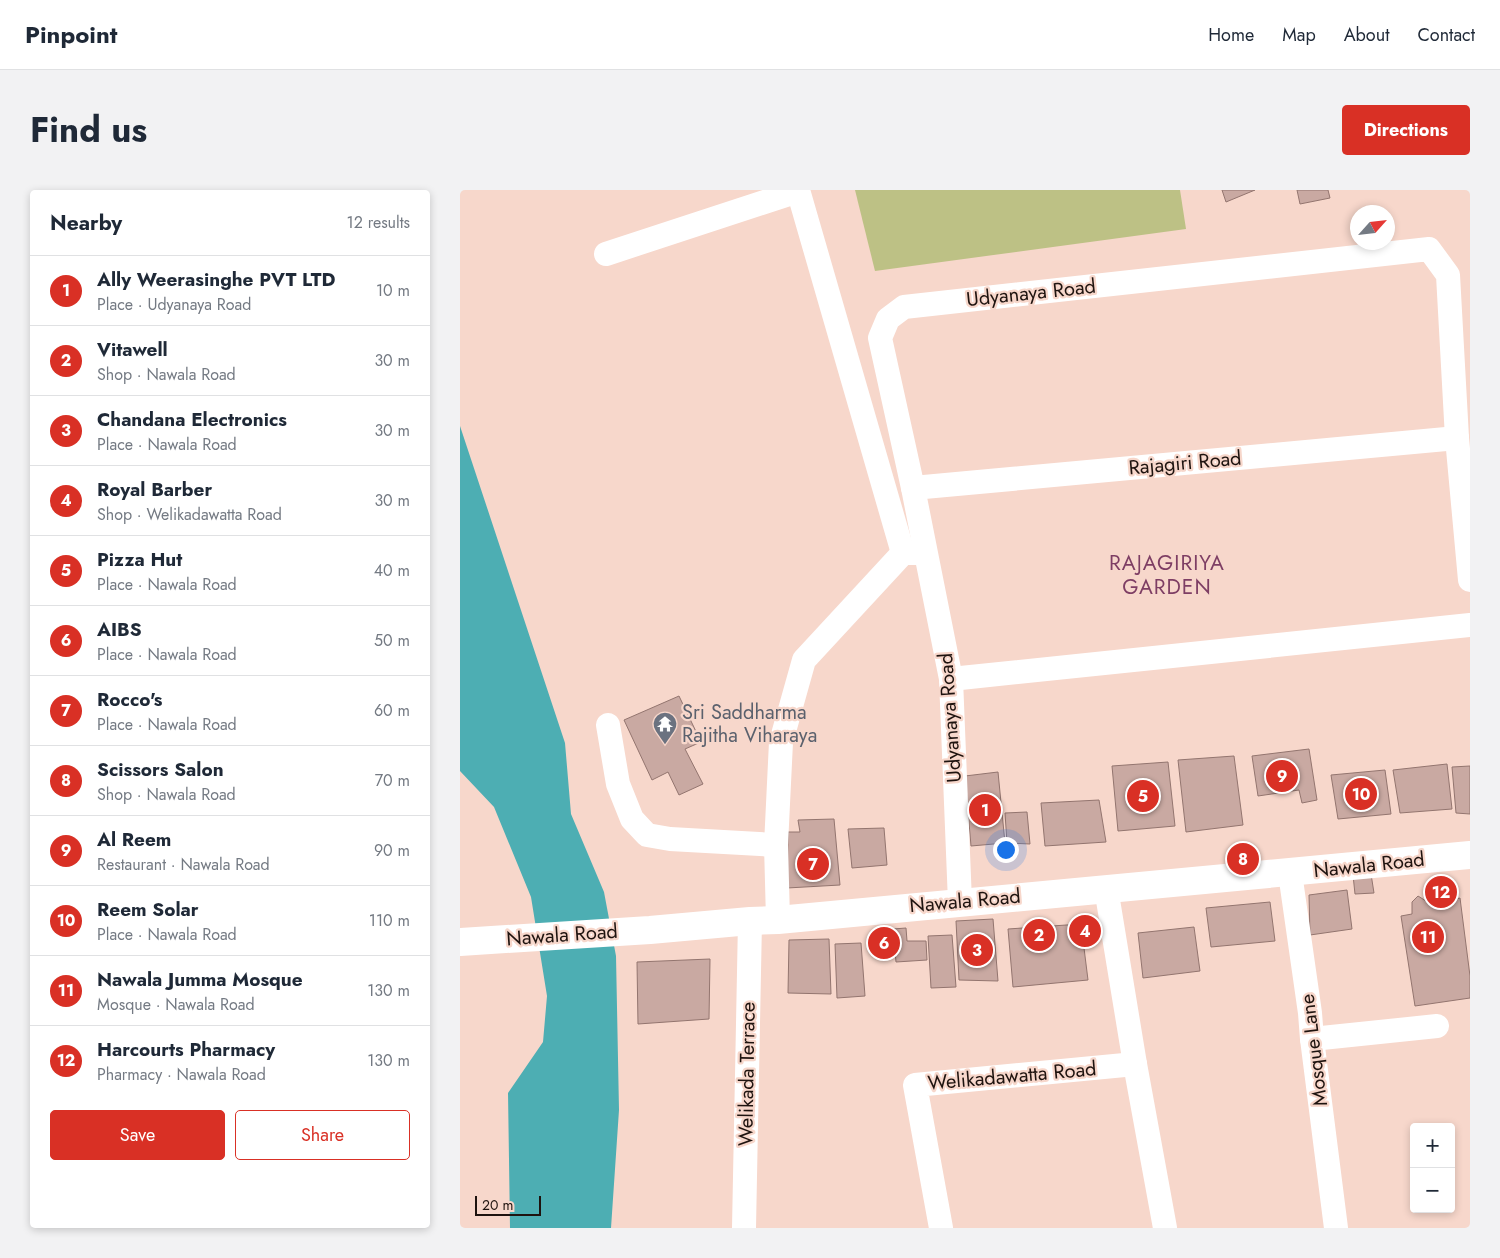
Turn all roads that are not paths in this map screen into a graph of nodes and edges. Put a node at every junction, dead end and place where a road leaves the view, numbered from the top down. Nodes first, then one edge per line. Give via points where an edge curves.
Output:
1 (798, 190) edge
2 (606, 254) dead end
3 (1457, 438) junction
4 (913, 488) junction
5 (915, 553) junction
6 (1470, 580) edge
7 (1470, 625) edge
8 (951, 679) junction
9 (608, 725) dead end
10 (776, 845) junction
11 (1470, 855) edge
12 (1290, 873) junction
13 (1106, 888) junction
14 (960, 902) junction
15 (778, 920) junction
16 (750, 921) junction
17 (460, 942) edge
18 (1437, 1026) dead end
19 (1312, 1039) junction
20 (1135, 1064) junction
21 (744, 1228) edge
22 (941, 1228) edge
23 (1164, 1228) edge
24 (1336, 1228) edge

1 - 2 street
1 - 5 street
3 - 4 street, Rajagiri Road
3 - 4 street, Udyanaya Road via 1448,274 1429,249 904,307 888,319 880,338
3 - 6 street, Udyanaya Road
4 - 5 street, Udyanaya Road
5 - 8 street, Udyanaya Road
5 - 10 street via 804,660 780,742
7 - 8 street
8 - 14 street, Udyanaya Road
9 - 10 street via 618,784 632,819 648,835
10 - 15 street
11 - 12 main road, Nawala Road
12 - 13 main road, Nawala Road
12 - 19 street, Mosque Lane
13 - 14 main road, Nawala Road
13 - 20 street
14 - 15 main road, Nawala Road
15 - 16 main road, Nawala Road
16 - 17 main road, Nawala Road
16 - 21 street, Welikada Terrace
18 - 19 street
19 - 24 street, Mosque Lane
20 - 22 street, Welikadawatta Road via 915,1085
20 - 23 street

